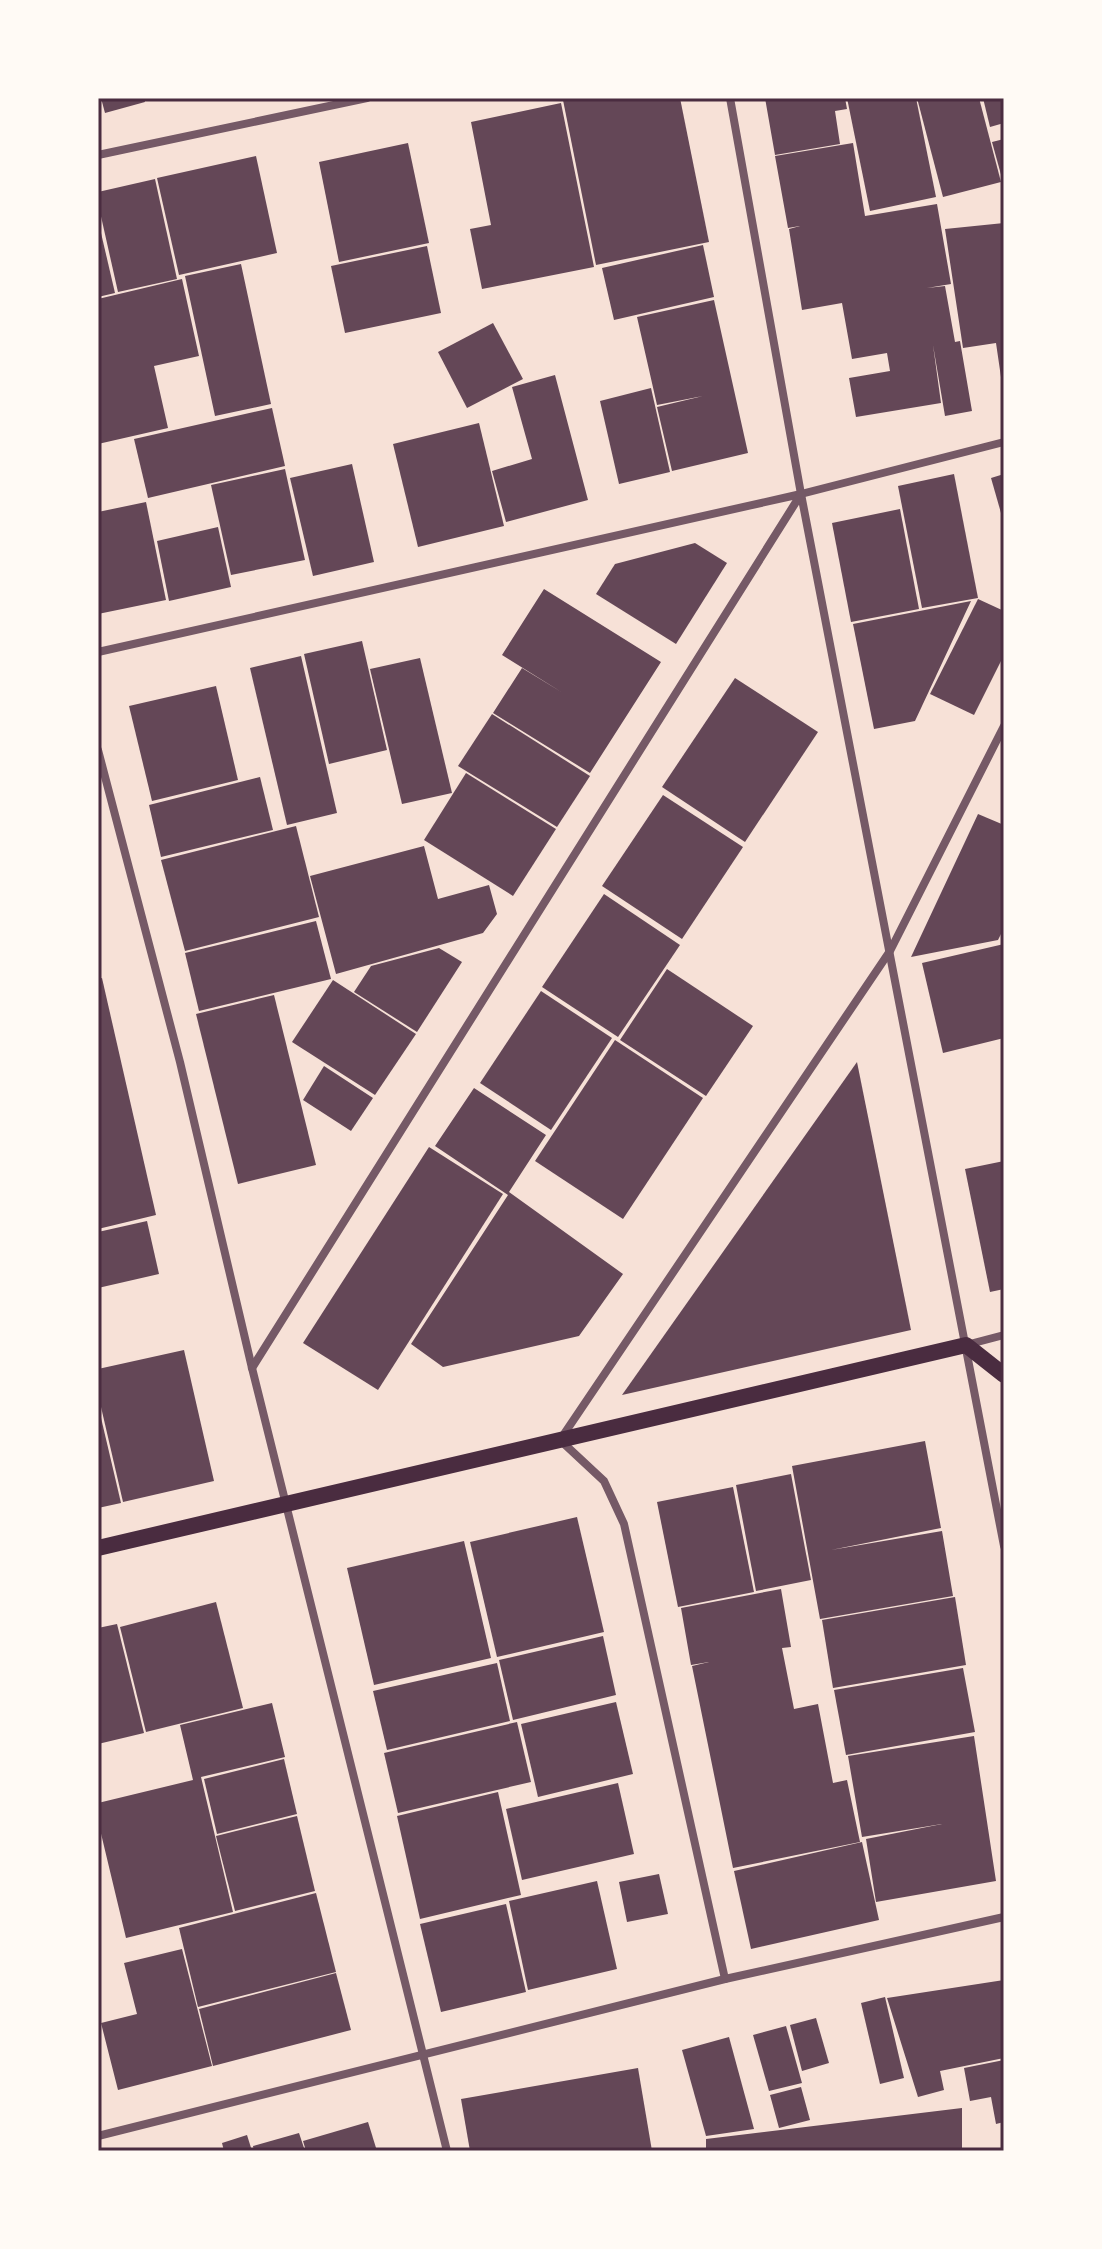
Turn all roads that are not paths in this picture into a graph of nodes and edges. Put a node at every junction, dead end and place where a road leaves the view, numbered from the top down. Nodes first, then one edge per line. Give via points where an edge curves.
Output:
1 (367, 98) edge
2 (730, 98) edge
3 (98, 155) edge
4 (1004, 442) edge
5 (801, 494) junction
6 (98, 652) edge
7 (1004, 726) edge
8 (98, 750) edge
9 (890, 951) junction
10 (1004, 1335) edge
11 (966, 1345) junction
12 (252, 1368) junction
13 (1004, 1375) edge
14 (560, 1440) junction
15 (286, 1504) junction
16 (1004, 1546) edge
17 (98, 1548) edge
18 (1004, 1917) edge
19 (725, 1979) junction
20 (423, 2052) junction
21 (98, 2136) edge
22 (447, 2151) edge

1 - 3 street
2 - 5 street
4 - 5 street
5 - 6 street
5 - 9 street
5 - 12 street
7 - 9 street
8 - 12 street via 180,1062
9 - 11 street
9 - 14 street
10 - 11 street
11 - 13 main road
11 - 14 main road
11 - 16 street
12 - 15 street
14 - 15 main road
14 - 19 street via 604,1481 624,1524
15 - 17 main road
15 - 20 street
18 - 19 street
19 - 20 street
20 - 21 street
20 - 22 street

